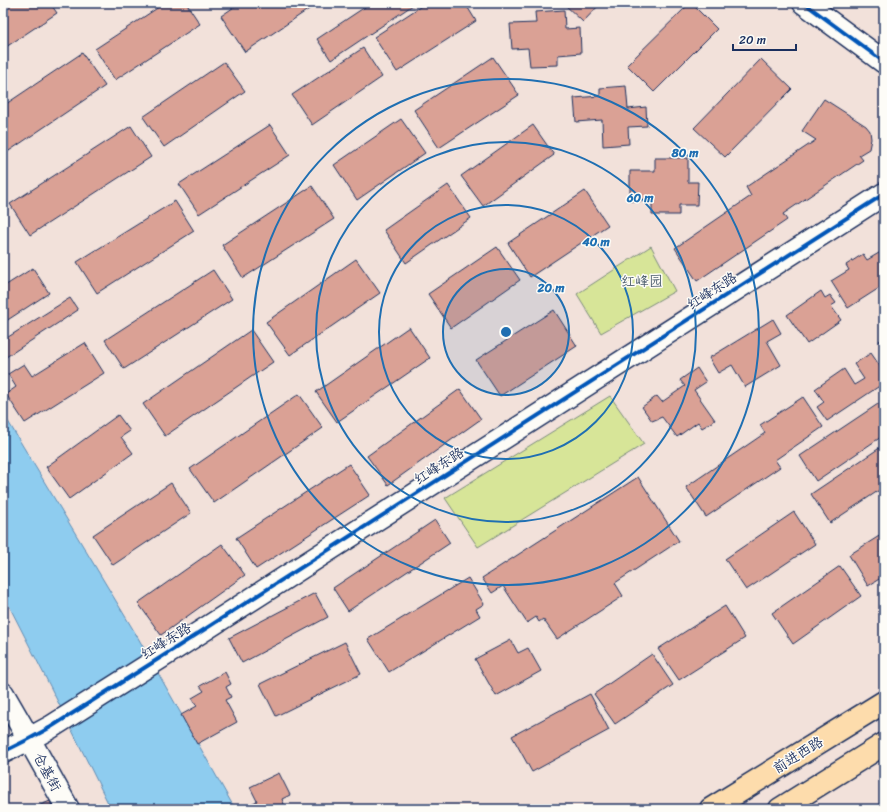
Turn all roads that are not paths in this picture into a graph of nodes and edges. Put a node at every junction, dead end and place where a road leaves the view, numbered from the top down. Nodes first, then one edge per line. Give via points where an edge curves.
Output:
1 (804, 3) edge
2 (884, 62) edge
3 (884, 194) edge
4 (3, 694) edge
5 (884, 702) edge
6 (29, 740) junction
7 (884, 744) edge
8 (3, 752) edge
9 (68, 809) edge
10 (711, 809) edge
11 (780, 809) edge

1 - 2 street
3 - 6 street, 红峰东路
4 - 6 street, 仓基街
5 - 10 main road, 前进西路
6 - 8 street, 红峰东路
6 - 9 street, 仓基街
7 - 11 main road

